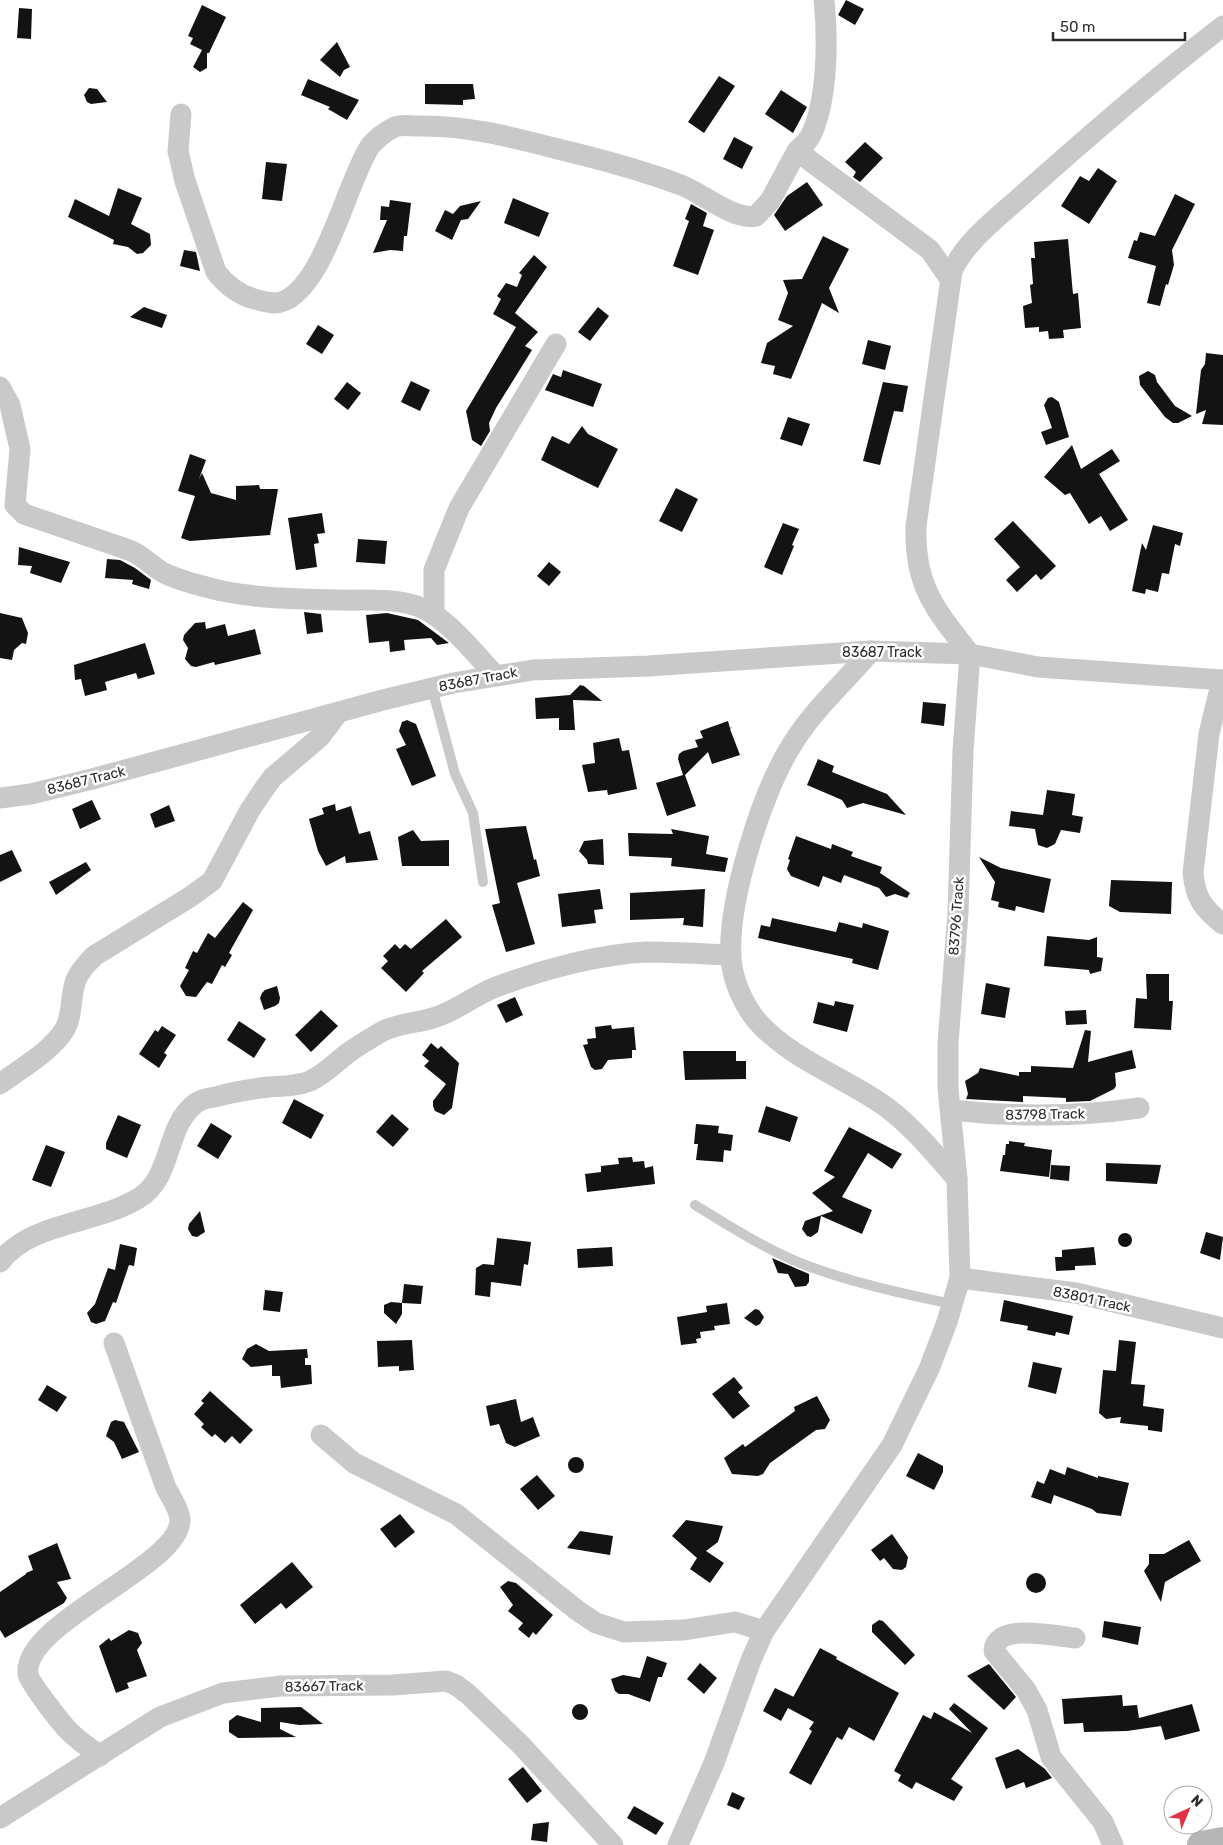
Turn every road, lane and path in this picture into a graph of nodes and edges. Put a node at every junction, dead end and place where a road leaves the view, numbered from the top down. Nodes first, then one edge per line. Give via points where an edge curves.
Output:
1 (824, 0) edge
2 (1223, 26) edge
3 (181, 114) dead end
4 (797, 151) junction
5 (950, 279) junction
6 (556, 344) dead end
7 (0, 387) edge
8 (434, 614) junction
9 (871, 651) junction
10 (970, 654) junction
11 (496, 676) junction
12 (1223, 680) edge
13 (432, 688) junction
14 (338, 713) junction
15 (0, 798) edge
16 (484, 882) dead end
17 (1223, 924) edge
18 (731, 955) junction
19 (0, 1084) edge
20 (1139, 1108) dead end
21 (950, 1110) junction
22 (957, 1178) junction
23 (695, 1204) dead end
24 (0, 1262) edge
25 (960, 1278) junction
26 (952, 1304) junction
27 (1223, 1328) edge
28 (114, 1343) dead end
29 (321, 1435) dead end
30 (764, 1631) junction
31 (1075, 1638) dead end
32 (100, 1756) junction
33 (0, 1818) edge
34 (1223, 1841) edge
35 (613, 1845) edge
36 (678, 1845) edge
37 (1113, 1845) edge
38 (1201, 1845) edge

1 - 4 street via 824,72 819,110 810,138
2 - 5 street via 1112,114 985,230 956,263
3 - 4 street via 178,151 216,272 238,292 272,303 283,302 296,294 313,271 370,147 397,126 455,127 606,161 693,190 744,217 756,216 770,201
4 - 5 street via 930,250
5 - 10 street via 915,548 927,596
6 - 8 street via 459,508 434,570
7 - 8 street via 10,406 20,450 15,505 24,514 129,550 182,580 224,591 287,598 403,602
8 - 11 street
9 - 10 street, 83687 Track
9 - 11 street, 83687 Track via 533,670
9 - 18 street via 810,718 782,762 764,801 734,917
10 - 12 street, 83687 Track via 1038,668
10 - 21 street, 83796 Track via 963,751 958,913 950,999
11 - 13 street, 83687 Track
12 - 17 street via 1209,734 1193,872 1194,888 1200,902
13 - 14 street, 83687 Track
13 - 16 lane via 452,766 473,812
14 - 15 street, 83687 Track via 92,779
14 - 19 street via 320,737 264,789 212,881 94,956 75,982 66,1028 40,1054
18 - 22 street via 741,996 768,1031 787,1048 895,1114
18 - 24 street via 646,952 570,964 493,988 435,1018 386,1030 365,1041 312,1080 294,1086 235,1092 198,1101 187,1110 178,1125 164,1169 156,1183 141,1196 126,1205 36,1234 18,1244
20 - 21 street, 83798 Track via 1010,1116
21 - 22 street, 83796 Track
22 - 25 street, 83796 Track
23 - 26 lane via 776,1252 808,1266
25 - 26 street, 83796 Track
25 - 27 street, 83801 Track via 1076,1293
26 - 30 street, 83796 Track via 929,1369 892,1445
28 - 32 street via 166,1488 178,1510 179,1527 176,1536 166,1546 38,1646 29,1664 28,1676 67,1730
29 - 30 street via 354,1463 456,1514 596,1622 624,1632 684,1630 736,1622
30 - 36 street, 83796 Track via 714,1764
31 - 37 street via 1016,1633 1001,1637 994,1651 1026,1690 1037,1710 1051,1757 1103,1822
32 - 33 street, 83667 Track
32 - 35 street, 83667 Track via 160,1717 223,1693 281,1686 446,1681 468,1694 521,1745
34 - 38 street

